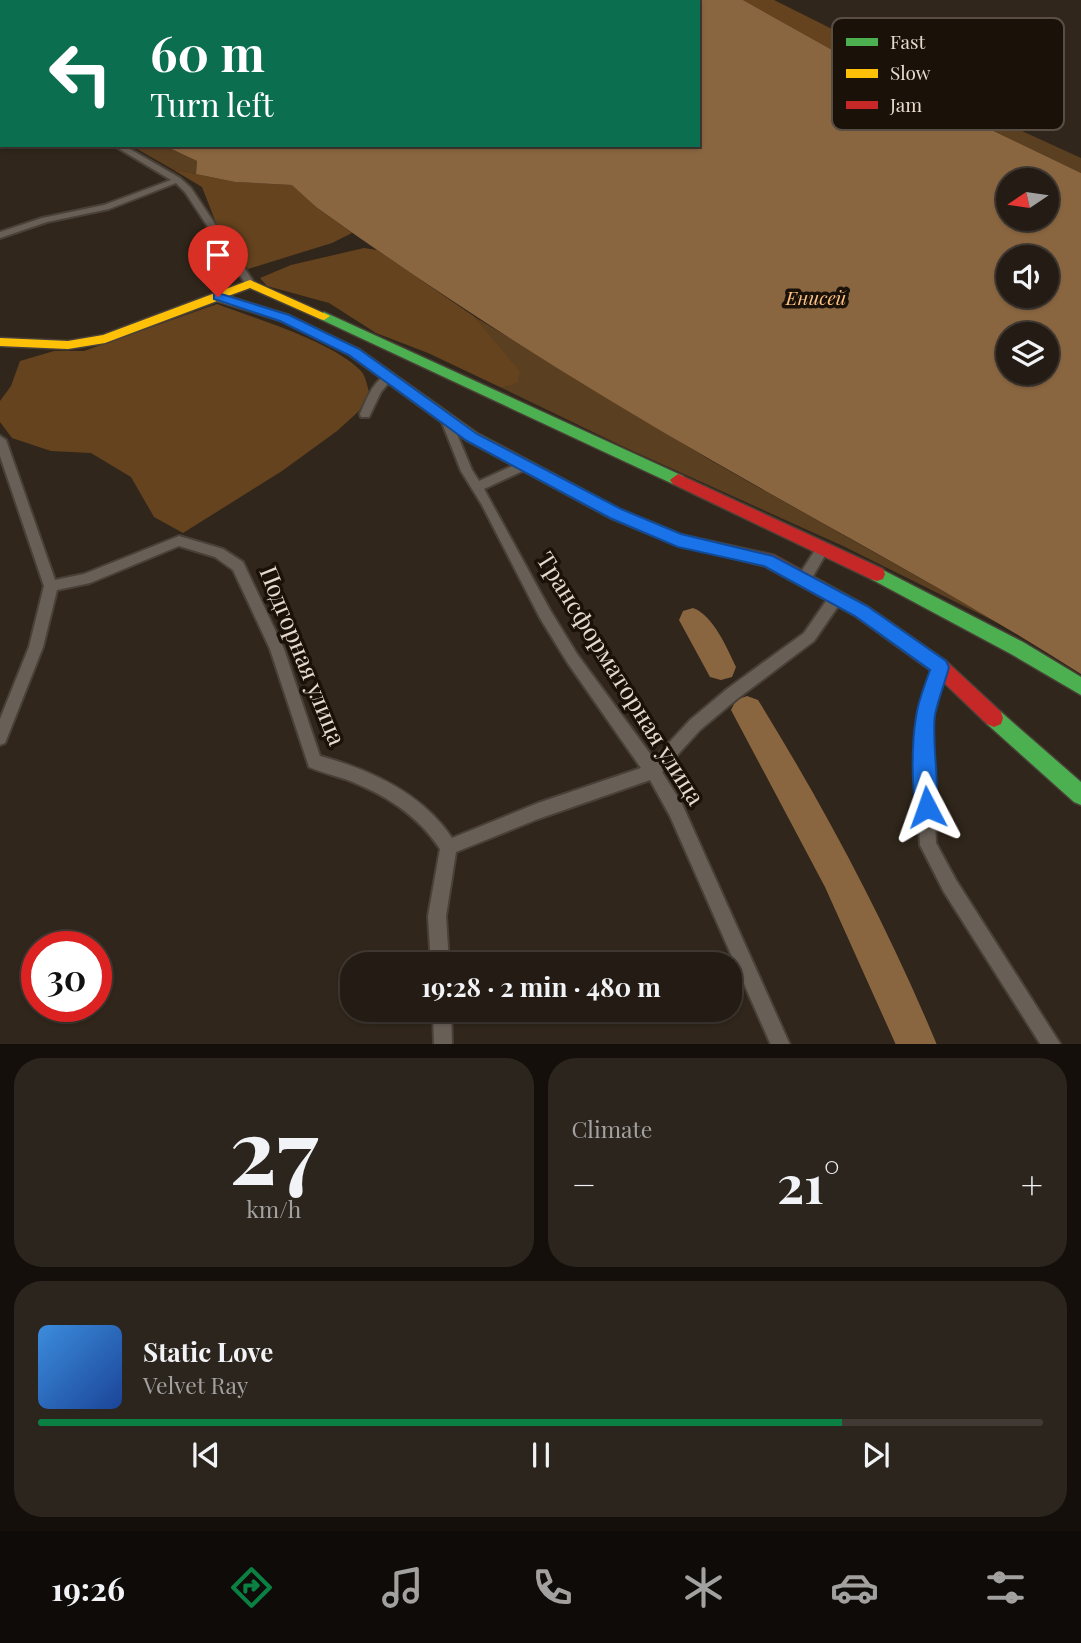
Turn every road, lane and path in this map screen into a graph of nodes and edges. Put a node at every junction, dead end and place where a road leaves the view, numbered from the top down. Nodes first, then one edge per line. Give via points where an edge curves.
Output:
1 (120, 147) edge
2 (177, 180) junction
3 (0, 234) edge
4 (250, 284) junction
5 (218, 297) junction
6 (0, 342) edge
7 (389, 376) junction
8 (365, 414) dead end
9 (446, 420) junction
10 (0, 440) edge
11 (525, 465) junction
12 (477, 487) junction
13 (823, 548) junction
14 (804, 579) junction
15 (51, 586) junction
16 (836, 598) junction
17 (940, 667) junction
18 (1081, 687) edge
19 (0, 738) edge
20 (653, 771) junction
21 (1081, 796) edge
22 (449, 847) junction
23 (440, 952) edge
24 (442, 1022) edge
25 (443, 1044) edge
26 (781, 1044) edge
27 (1051, 1044) edge

1 - 2 street
2 - 3 street via 106,207
2 - 4 street
4 - 5 street
4 - 13 street
5 - 6 street via 92,342
5 - 7 street via 285,318 354,352
7 - 8 street via 376,390
7 - 9 street
9 - 11 street
9 - 12 street, Трансформаторная улица
10 - 15 street
11 - 12 street
11 - 14 street via 616,514 678,540 768,560
12 - 20 street, Трансформаторная улица via 565,647
13 - 14 street
13 - 18 street via 944,606
14 - 16 street
15 - 19 street via 36,647
15 - 22 street, Подгорная улица via 85,579 179,541 219,553 238,566 277,649 314,762 390,793 429,820
16 - 17 street
16 - 20 street via 809,637 713,709
17 - 21 street
17 - 27 street via 926,716 928,845
20 - 22 street
20 - 26 street, Трансформаторная улица via 676,810
22 - 23 street via 438,916
24 - 25 street

